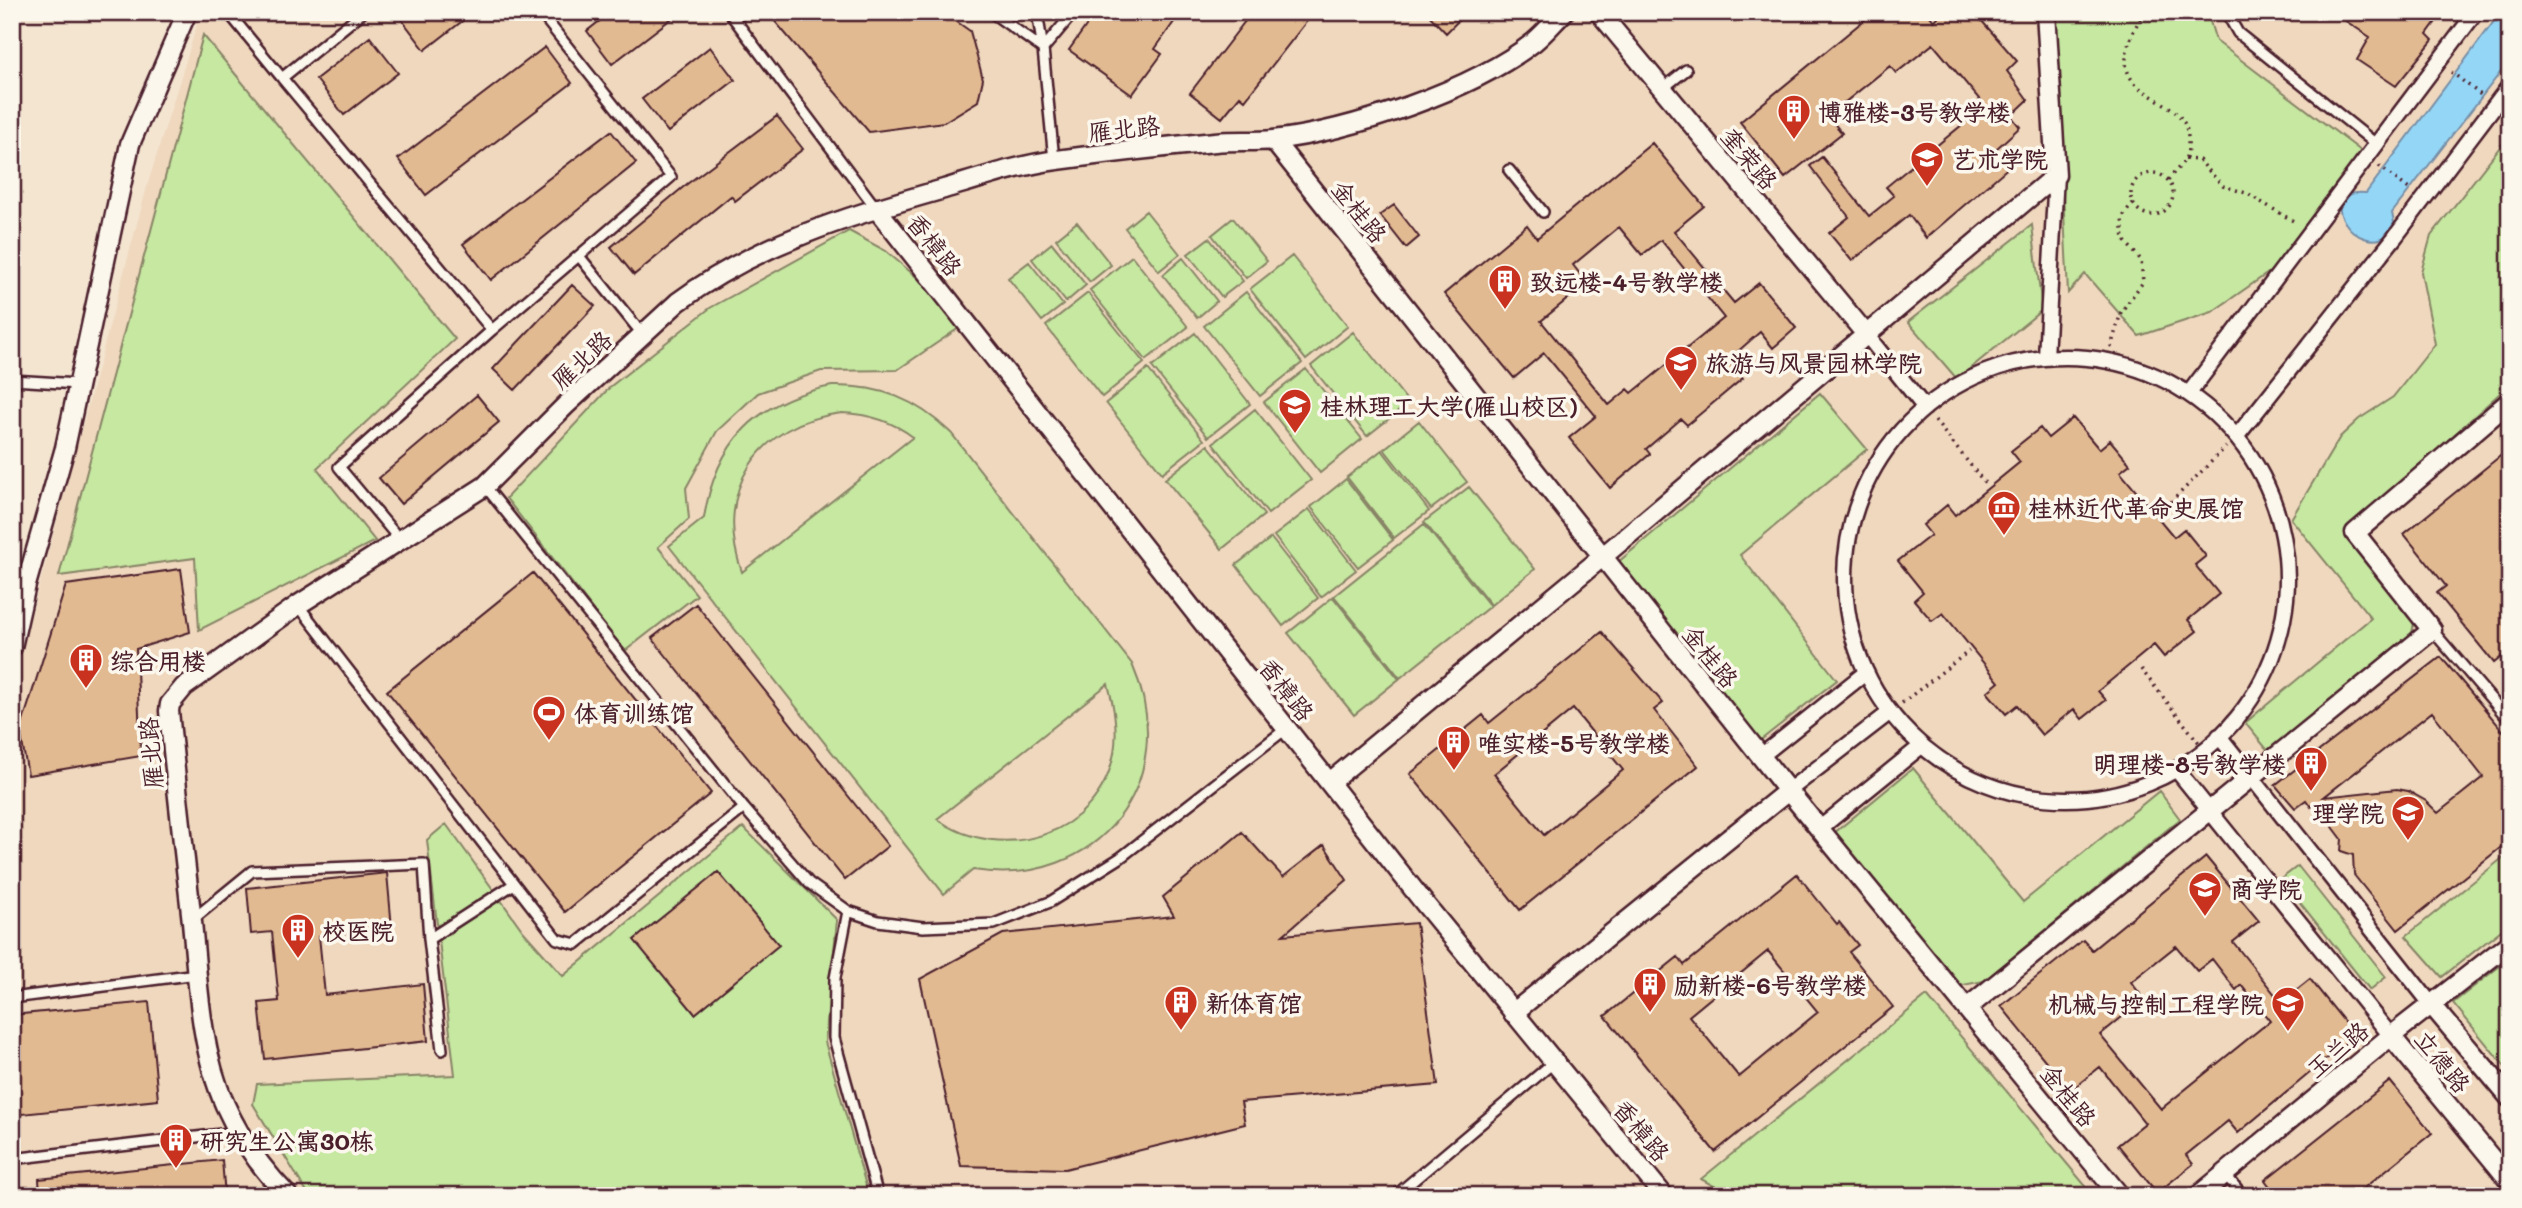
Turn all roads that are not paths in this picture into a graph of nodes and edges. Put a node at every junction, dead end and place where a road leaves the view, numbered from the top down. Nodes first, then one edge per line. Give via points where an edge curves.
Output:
1 (187, 12) edge
2 (228, 12) edge
3 (363, 12) edge
4 (540, 12) edge
5 (729, 12) edge
6 (991, 12) edge
7 (1037, 12) edge
8 (1074, 12) edge
9 (1564, 12) edge
10 (1599, 12) edge
11 (2046, 12) edge
12 (2226, 12) edge
13 (2476, 12) edge
14 (1043, 49) junction
15 (1686, 70) dead end
16 (282, 78) junction
17 (2510, 85) edge
18 (1661, 89) junction
19 (1273, 140) junction
20 (2376, 144) junction
21 (1054, 160) junction
22 (1509, 170) dead end
23 (2056, 175) junction
24 (876, 208) junction
25 (1543, 212) dead end
26 (579, 256) junction
27 (492, 330) junction
28 (1865, 334) junction
29 (643, 335) junction
30 (2046, 357) junction
31 (12, 380) edge
32 (78, 384) junction
33 (2190, 392) junction
34 (2510, 401) edge
35 (1925, 408) junction
36 (2237, 436) junction
37 (485, 486) junction
38 (400, 540) junction
39 (1601, 558) junction
40 (298, 605) junction
41 (2432, 630) junction
42 (12, 647) edge
43 (1864, 674) junction
44 (2510, 709) edge
45 (1889, 713) junction
46 (1287, 728) junction
47 (2219, 736) junction
48 (1920, 747) junction
49 (1761, 757) junction
50 (2176, 769) junction
51 (2252, 777) junction
52 (1330, 782) junction
53 (1788, 790) junction
54 (744, 808) junction
55 (2208, 811) junction
56 (1819, 829) junction
57 (514, 884) junction
58 (848, 911) junction
59 (191, 921) junction
60 (429, 939) junction
61 (2510, 943) edge
62 (197, 974) junction
63 (12, 998) edge
64 (2431, 1004) junction
65 (1967, 1009) junction
66 (1513, 1013) junction
67 (2391, 1036) junction
68 (442, 1050) dead end
69 (1553, 1062) junction
70 (2510, 1098) edge
71 (238, 1132) junction
72 (12, 1159) edge
73 (2225, 1174) junction
74 (2510, 1181) edge
75 (288, 1196) edge
76 (878, 1196) edge
77 (1395, 1196) edge
78 (1664, 1196) edge
79 (2120, 1196) edge
80 (2198, 1196) edge
81 (2243, 1196) edge

1 - 32 street via 130,144
2 - 16 lane
3 - 16 lane
4 - 26 lane via 671,177
5 - 24 lane
6 - 14 lane
7 - 14 lane
8 - 14 lane
9 - 19 street, 雁北路 via 1534,42 1471,80 1333,129
10 - 18 street, 奎荣路
11 - 23 street
12 - 20 lane via 2238,33
13 - 20 street
14 - 21 lane
15 - 18 lane
16 - 27 lane
17 - 36 street
18 - 28 street, 奎荣路
19 - 21 street, 雁北路
19 - 39 street, 金桂路
20 - 33 street
21 - 24 street, 雁北路
22 - 25 lane
23 - 28 street
23 - 30 street
24 - 29 street, 雁北路 via 718,275 678,302
24 - 46 street, 香樟路
26 - 27 lane
26 - 29 lane
27 - 38 lane via 340,467
28 - 35 street
28 - 39 street
29 - 37 street, 雁北路
30 - 33 street via 2131,365
30 - 35 street via 1988,371
31 - 32 lane
32 - 42 street
33 - 36 street
34 - 41 street via 2355,533
35 - 43 street via 1877,463 1850,530 1846,603
36 - 47 street via 2252,453 2272,494 2286,552 2288,588 2274,660 2259,691
37 - 38 street, 雁北路
37 - 54 lane
38 - 40 street, 雁北路
39 - 49 street, 金桂路
39 - 52 street
40 - 57 lane
40 - 59 street, 雁北路 via 194,678 170,704
41 - 44 lane via 2504,714
41 - 51 street
43 - 45 street
43 - 49 street
45 - 48 street
45 - 53 street
46 - 52 street, 香樟路
46 - 58 lane via 1120,858 1050,902 994,924 923,927 878,921
47 - 50 street
47 - 51 street
48 - 50 street via 1975,779 2034,797 2107,795
48 - 56 street
49 - 53 street, 金桂路
50 - 55 street
51 - 55 street
51 - 64 street
52 - 66 street, 香樟路
53 - 56 street, 金桂路
53 - 66 street
54 - 57 lane via 576,944 557,939
54 - 58 lane via 809,883
55 - 65 street
55 - 67 street
56 - 65 street, 金桂路
57 - 60 lane
58 - 76 lane via 835,978 834,1038
59 - 60 lane via 252,871 424,864
59 - 62 street, 雁北路
60 - 68 lane
61 - 64 street, 玉兰路
62 - 63 lane
62 - 71 street, 雁北路 via 213,1070
64 - 67 street, 玉兰路
64 - 70 street, 立德路
65 - 79 street, 金桂路
66 - 69 street, 香樟路
67 - 73 street, 玉兰路
67 - 74 street, 立德路
69 - 77 lane
69 - 78 street, 香樟路
71 - 72 lane
71 - 75 street, 雁北路
73 - 80 street, 玉兰路
73 - 81 lane

